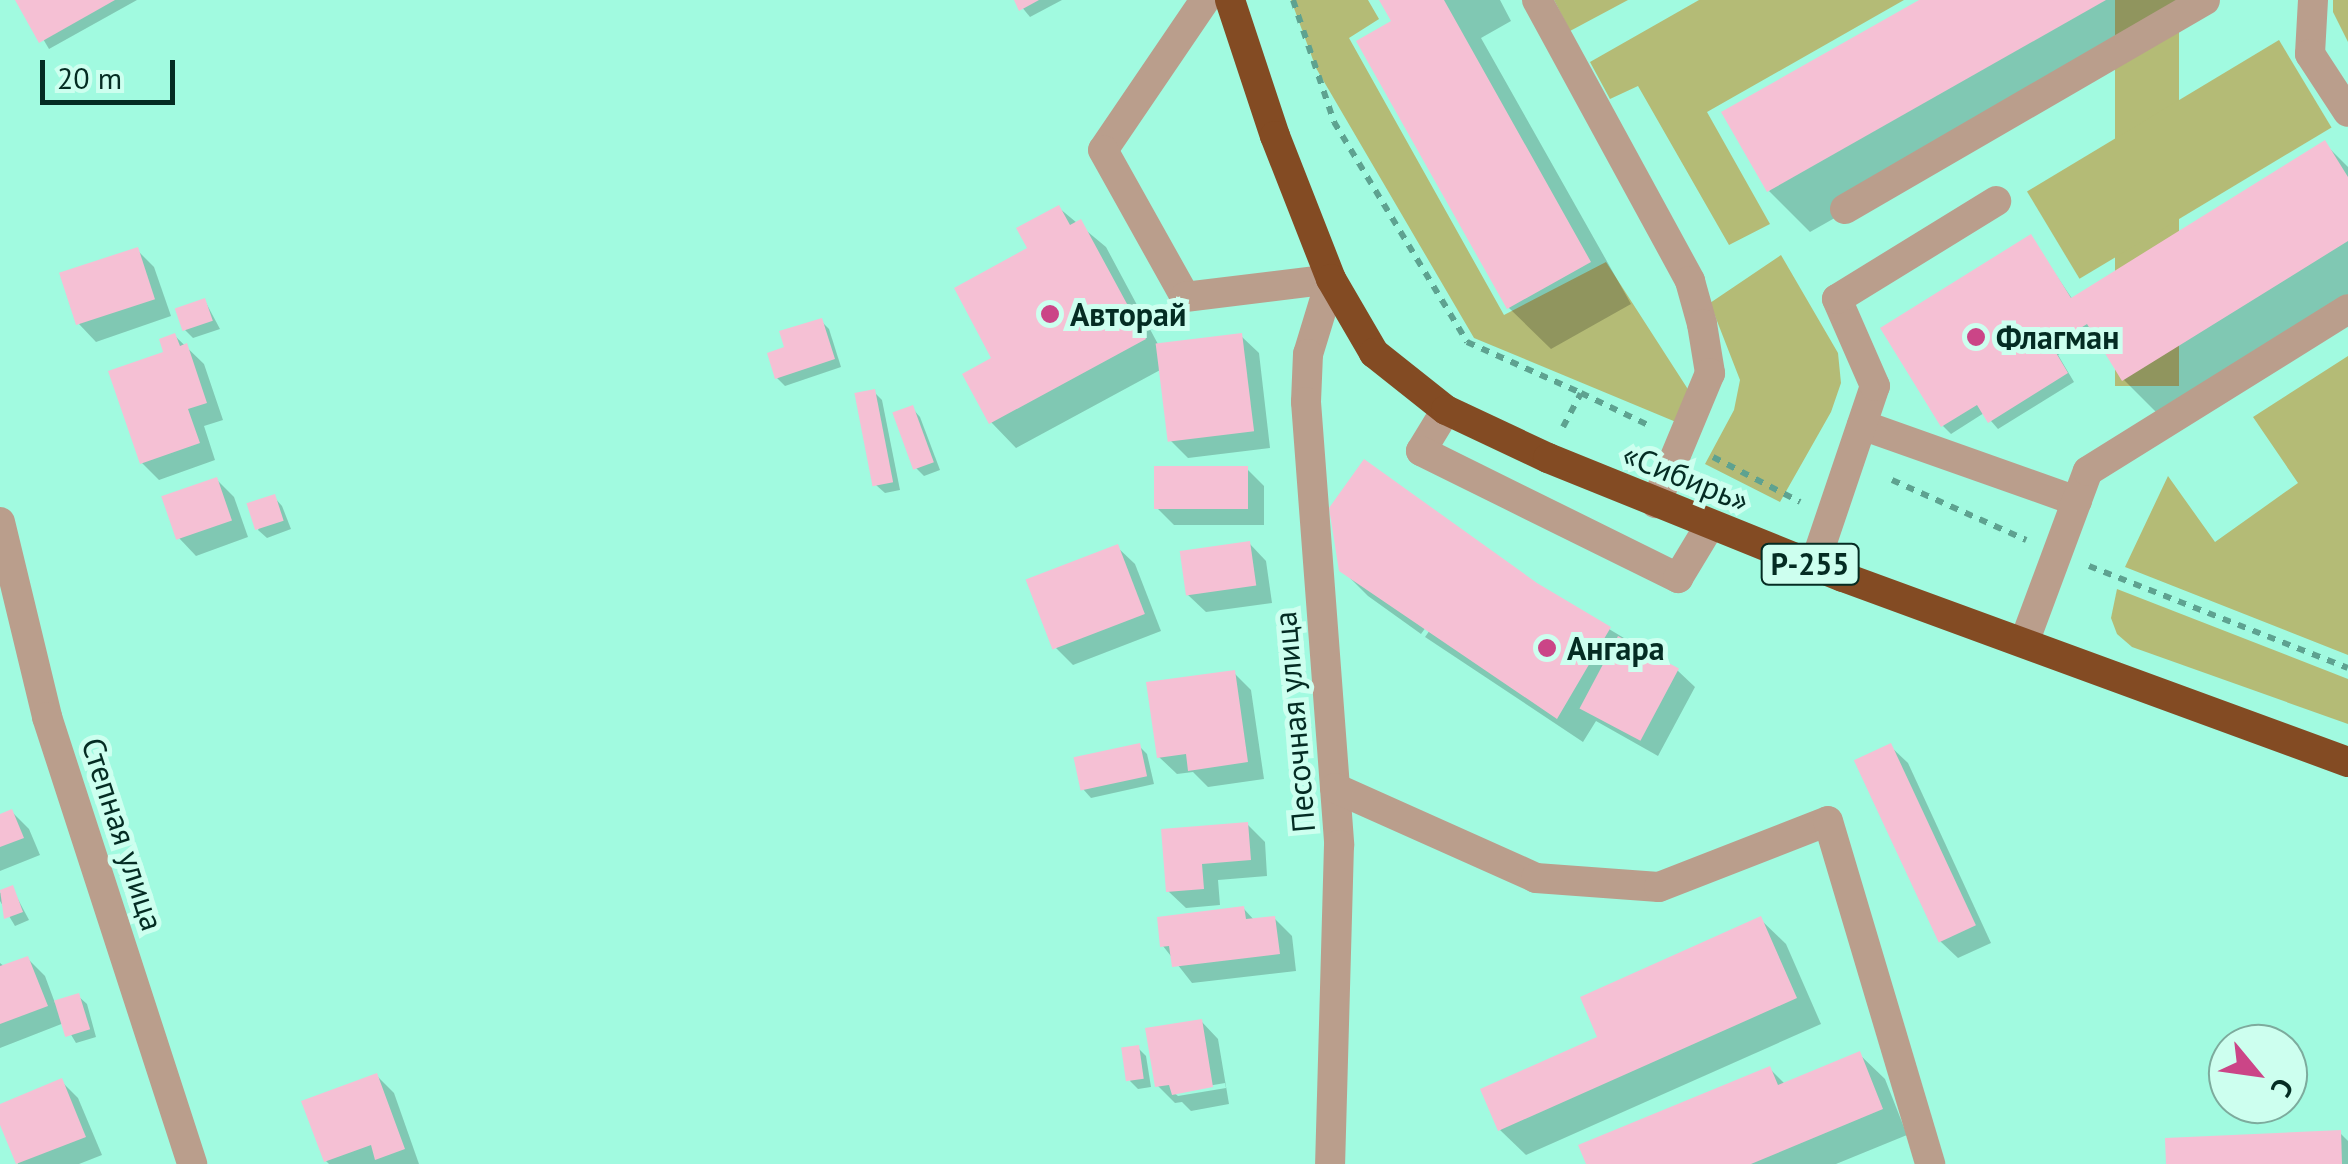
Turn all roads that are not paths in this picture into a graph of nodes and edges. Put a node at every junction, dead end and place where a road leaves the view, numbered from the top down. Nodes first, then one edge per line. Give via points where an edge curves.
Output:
1 (1205, 0) edge
2 (1230, 0) edge
3 (1537, 0) edge
4 (2204, 0) edge
5 (2313, 0) edge
6 (2348, 112) edge
7 (1996, 201) dead end
8 (1845, 209) dead end
9 (1332, 279) junction
10 (2348, 309) edge
11 (1446, 410) junction
12 (1862, 425) junction
13 (2077, 500) junction
14 (1656, 504) junction
15 (0, 522) edge
16 (1710, 525) junction
17 (1814, 566) junction
18 (2025, 640) junction
19 (2348, 762) edge
20 (1336, 788) junction
21 (192, 1164) edge
22 (1330, 1164) edge
23 (1930, 1164) edge

1 - 9 street via 1103,150 1186,297
2 - 9 highway, «Сибирь» / Р-255
3 - 14 street via 1690,281 1710,373
4 - 8 street
5 - 6 street via 2310,54
7 - 12 street via 1837,298 1875,386
9 - 11 highway, «Сибирь» / Р-255 via 1374,353
9 - 20 street, Песочная улица via 1308,354 1306,416
10 - 13 street via 2088,471
11 - 14 highway, «Сибирь» / Р-255
11 - 16 street via 1421,450 1678,578
12 - 13 street
12 - 17 street
13 - 18 street
14 - 16 highway, «Сибирь» / Р-255
15 - 21 street, Степная улица via 47,717
16 - 17 highway, «Сибирь» / Р-255
17 - 18 highway, «Сибирь» / Р-255
18 - 19 highway, «Сибирь» / Р-255
20 - 22 street, Песочная улица
20 - 23 street via 1536,878 1658,887 1828,821

